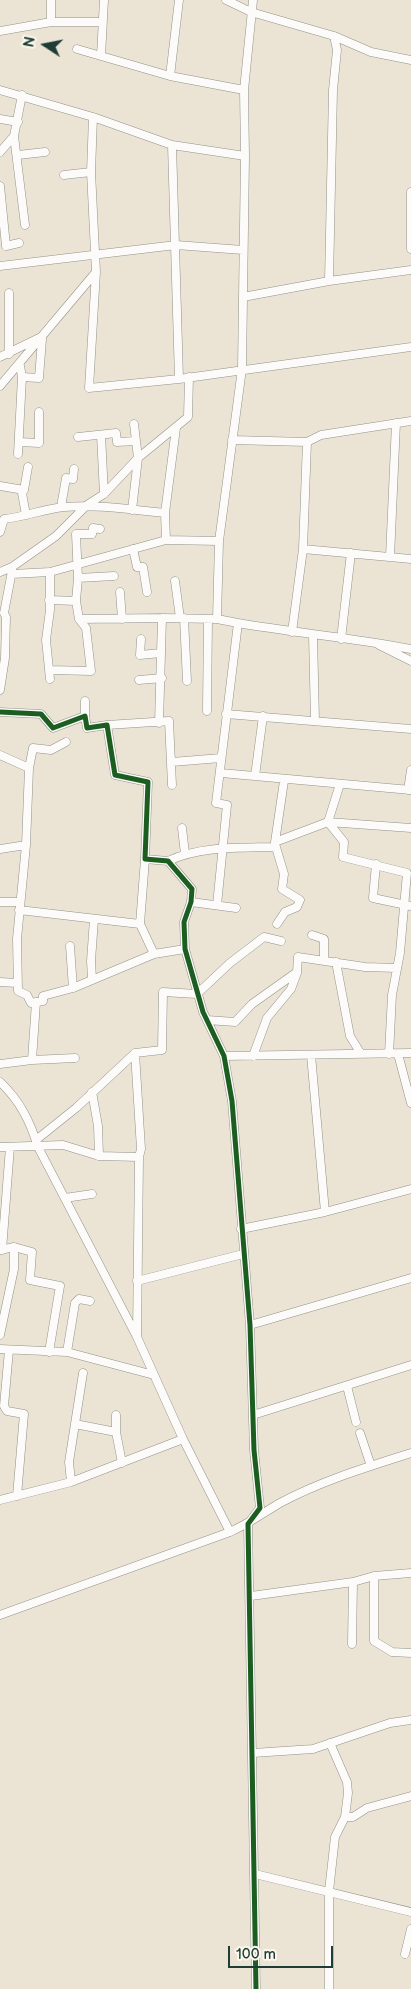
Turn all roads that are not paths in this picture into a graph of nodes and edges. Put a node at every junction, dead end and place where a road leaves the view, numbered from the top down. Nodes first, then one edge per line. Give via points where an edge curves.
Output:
1 (51, 0) edge
2 (104, 0) edge
3 (179, 0) edge
4 (226, 0) edge
5 (252, 0) edge
6 (251, 12) junction
7 (51, 22) junction
8 (101, 22) junction
9 (0, 31) edge
10 (334, 36) junction
11 (78, 48) dead end
12 (101, 56) junction
13 (411, 56) edge
14 (411, 61) edge
15 (170, 76) junction
16 (0, 90) edge
17 (244, 90) junction
18 (22, 96) junction
19 (93, 117) junction
20 (0, 119) edge
21 (18, 122) junction
22 (14, 136) junction
23 (172, 145) junction
24 (0, 152) edge
25 (45, 152) dead end
26 (18, 154) junction
27 (245, 156) junction
28 (90, 172) junction
29 (64, 175) dead end
30 (0, 186) edge
31 (411, 192) edge
32 (25, 225) dead end
33 (19, 244) dead end
34 (176, 245) junction
35 (411, 249) edge
36 (243, 250) junction
37 (94, 256) junction
38 (0, 266) edge
39 (411, 270) edge
40 (96, 272) junction
41 (329, 281) junction
42 (9, 293) dead end
43 (243, 297) junction
44 (43, 337) junction
45 (411, 347) edge
46 (9, 354) junction
47 (0, 357) edge
48 (20, 366) junction
49 (242, 369) junction
50 (22, 377) junction
51 (189, 377) junction
52 (180, 379) junction
53 (0, 386) edge
54 (39, 412) dead end
55 (411, 421) edge
56 (396, 423) junction
57 (134, 424) dead end
58 (176, 428) junction
59 (101, 435) junction
60 (78, 437) dead end
61 (232, 440) junction
62 (136, 441) junction
63 (19, 442) junction
64 (307, 442) junction
65 (18, 454) dead end
66 (138, 458) junction
67 (28, 467) dead end
68 (74, 469) dead end
69 (0, 486) edge
70 (24, 490) junction
71 (104, 494) junction
72 (87, 505) junction
73 (61, 507) junction
74 (132, 510) junction
75 (165, 513) junction
76 (26, 515) junction
77 (100, 529) dead end
78 (0, 532) edge
79 (166, 540) junction
80 (219, 541) junction
81 (133, 549) junction
82 (303, 549) junction
83 (351, 553) junction
84 (390, 557) junction
85 (411, 559) edge
86 (78, 565) junction
87 (12, 570) junction
88 (0, 572) edge
89 (50, 572) junction
90 (114, 576) dead end
91 (78, 578) junction
92 (175, 581) dead end
93 (120, 592) dead end
94 (147, 592) dead end
95 (49, 600) junction
96 (76, 601) junction
97 (3, 617) edge
98 (162, 618) junction
99 (182, 618) junction
100 (79, 619) junction
101 (122, 619) junction
102 (208, 619) junction
103 (217, 619) junction
104 (238, 623) junction
105 (292, 632) junction
106 (313, 634) junction
107 (141, 639) dead end
108 (341, 639) junction
109 (370, 641) junction
110 (2, 642) edge
111 (411, 649) edge
112 (162, 653) junction
113 (411, 661) edge
114 (50, 670) junction
115 (162, 678) junction
116 (50, 679) dead end
117 (139, 680) dead end
118 (187, 681) dead end
119 (0, 690) edge
120 (85, 701) dead end
121 (207, 711) dead end
122 (0, 712) edge
123 (226, 714) junction
124 (85, 716) junction
125 (263, 716) junction
126 (315, 721) junction
127 (159, 723) junction
128 (107, 725) junction
129 (411, 729) edge
130 (66, 742) dead end
131 (0, 755) edge
132 (221, 758) junction
133 (172, 762) junction
134 (29, 768) junction
135 (411, 770) edge
136 (221, 773) junction
137 (255, 776) junction
138 (284, 780) junction
139 (340, 784) junction
140 (172, 785) dead end
141 (409, 790) edge
142 (328, 822) junction
143 (182, 828) dead end
144 (411, 828) edge
145 (275, 843) junction
146 (26, 845) junction
147 (224, 848) junction
148 (0, 849) edge
149 (185, 854) junction
150 (145, 860) junction
151 (168, 862) junction
152 (376, 864) junction
153 (0, 902) edge
154 (191, 902) junction
155 (217, 905) junction
156 (20, 906) junction
157 (408, 906) edge
158 (236, 908) dead end
159 (94, 918) junction
160 (140, 924) junction
161 (276, 924) dead end
162 (312, 936) dead end
163 (281, 941) dead end
164 (70, 946) dead end
165 (185, 949) junction
166 (154, 954) junction
167 (324, 960) junction
168 (336, 962) junction
169 (398, 968) junction
170 (297, 972) junction
171 (92, 979) junction
172 (0, 982) edge
173 (17, 983) junction
174 (73, 988) junction
175 (198, 994) junction
176 (36, 1002) junction
177 (207, 1020) junction
178 (134, 1053) junction
179 (411, 1053) edge
180 (360, 1054) junction
181 (389, 1054) junction
182 (398, 1054) junction
183 (311, 1055) junction
184 (224, 1056) junction
185 (253, 1056) junction
186 (75, 1058) dead end
187 (32, 1060) junction
188 (0, 1064) edge
189 (0, 1082) edge
190 (92, 1092) junction
191 (411, 1103) edge
192 (37, 1144) junction
193 (10, 1146) junction
194 (0, 1147) edge
195 (99, 1156) junction
196 (139, 1157) junction
197 (411, 1189) edge
198 (92, 1194) dead end
199 (65, 1198) junction
200 (325, 1212) junction
201 (241, 1230) junction
202 (14, 1247) junction
203 (1, 1250) edge
204 (244, 1254) junction
205 (411, 1278) edge
206 (137, 1282) junction
207 (90, 1301) dead end
208 (250, 1325) junction
209 (0, 1335) edge
210 (137, 1337) junction
211 (0, 1349) edge
212 (9, 1350) junction
213 (49, 1352) junction
214 (67, 1352) junction
215 (411, 1365) edge
216 (83, 1373) dead end
217 (154, 1375) junction
218 (347, 1386) junction
219 (116, 1415) dead end
220 (252, 1415) junction
221 (356, 1422) dead end
222 (75, 1424) junction
223 (116, 1432) junction
224 (360, 1433) dead end
225 (183, 1439) junction
226 (411, 1453) edge
227 (122, 1463) junction
228 (371, 1466) junction
229 (71, 1482) junction
230 (16, 1496) junction
231 (0, 1500) edge
232 (248, 1524) junction
233 (230, 1532) junction
234 (411, 1573) edge
235 (374, 1576) junction
236 (353, 1582) junction
237 (251, 1596) junction
238 (0, 1615) edge
239 (352, 1644) dead end
240 (411, 1654) edge
241 (411, 1720) edge
242 (330, 1743) junction
243 (253, 1753) junction
244 (411, 1796) edge
245 (344, 1817) junction
246 (255, 1874) junction
247 (329, 1891) junction
248 (411, 1912) edge
249 (411, 1929) edge
250 (405, 1954) dead end
251 (256, 1989) edge
252 (329, 1989) edge

1 - 7 street
2 - 8 street
3 - 15 street
4 - 6 street
5 - 6 street
6 - 10 street
6 - 17 street
7 - 8 street
7 - 9 street
8 - 12 street
10 - 14 street via 372,52
10 - 41 street via 337,50 333,90
11 - 12 street
12 - 15 street
13 - 14 street
15 - 17 street
16 - 18 street
17 - 27 street
18 - 19 street
18 - 21 street
19 - 23 street
19 - 28 street
20 - 21 street
21 - 22 street
22 - 24 street
22 - 26 street
23 - 27 street
23 - 34 street
25 - 26 street
26 - 32 street
27 - 36 street
28 - 29 street
28 - 37 street
30 - 33 street via 6,246
31 - 35 street
34 - 36 street
34 - 37 street
34 - 52 street
36 - 43 street
37 - 38 street
37 - 40 street
39 - 41 street
40 - 44 street
40 - 52 street via 89,388
41 - 43 street
42 - 46 street
43 - 49 street
44 - 46 street
44 - 48 street
44 - 50 street via 39,378
45 - 49 street
46 - 47 street
48 - 50 street
48 - 53 street
49 - 51 street
49 - 61 street
50 - 63 street
51 - 52 street
51 - 58 street via 188,417
54 - 63 street via 40,443
55 - 56 street
56 - 64 street via 321,434
56 - 84 street
57 - 62 street
58 - 66 street
58 - 75 street
59 - 60 street
59 - 62 street via 116,433 117,442
59 - 71 street
61 - 64 street
61 - 80 street
62 - 66 street
63 - 65 street
64 - 82 street
66 - 71 street
66 - 74 street
67 - 70 street
68 - 73 street via 73,479 66,478
69 - 70 street
70 - 76 street
71 - 72 street
72 - 73 street
72 - 74 street
72 - 87 street via 56,536
73 - 76 street
74 - 75 street
75 - 79 street
76 - 78 street via 4,519
77 - 86 street via 93,528 92,534 76,534
79 - 80 street
79 - 81 street
80 - 103 street
81 - 86 street
81 - 94 street via 137,567 143,567
82 - 83 street
82 - 105 street
83 - 84 street
83 - 108 street
84 - 85 street
86 - 89 street
86 - 91 street
87 - 88 street
87 - 89 street
87 - 97 street
89 - 95 street
90 - 91 street
91 - 96 street
92 - 99 street
93 - 101 street
95 - 96 street
95 - 114 street via 46,640
96 - 100 street
97 - 110 street
98 - 99 street
98 - 101 street
98 - 112 street
99 - 102 street
99 - 118 street
100 - 101 street
100 - 114 street via 86,628 91,671
102 - 103 street
102 - 121 street
103 - 104 street
104 - 105 street
104 - 123 street
105 - 106 street
106 - 108 street
106 - 126 street
107 - 112 street via 140,655
108 - 109 street
109 - 111 street
109 - 113 street
110 - 119 street
112 - 115 street
114 - 116 street
115 - 117 street
115 - 127 street
120 - 124 street
122 - 124 street via 41,714 53,728
123 - 125 street
123 - 132 street
124 - 128 street via 88,728
125 - 126 street
125 - 137 street
126 - 129 street
127 - 128 street
127 - 133 street via 169,721
128 - 150 street via 115,775 148,782
130 - 134 street via 51,750 33,748
131 - 134 street
132 - 133 street
132 - 136 street
133 - 140 street
134 - 146 street
135 - 141 street
136 - 137 street
136 - 147 street via 216,803 227,805
137 - 138 street
138 - 139 street
138 - 145 street
139 - 141 street
139 - 142 street
142 - 144 street
142 - 145 street
142 - 152 street via 344,842 343,857
143 - 149 street
145 - 147 street via 275,847
145 - 161 street via 284,874 282,889 300,900 297,907 285,912
146 - 148 street
146 - 156 street
147 - 149 street
147 - 155 street
149 - 151 street
150 - 151 street
150 - 160 street
151 - 154 street via 192,889
152 - 157 street via 407,873
152 - 157 street via 373,898
153 - 156 street
154 - 155 street
154 - 165 street via 184,922
155 - 158 street
156 - 159 street
156 - 173 street
157 - 169 street
159 - 160 street
159 - 171 street
160 - 166 street
162 - 167 street via 324,938
163 - 175 street via 264,937 230,963
164 - 174 street
165 - 166 street
165 - 175 street
166 - 171 street
167 - 168 street
167 - 170 street via 298,956
168 - 169 street
168 - 180 street via 350,1036
169 - 181 street via 392,994
170 - 177 street via 252,1004 235,1022
170 - 185 street via 291,989 268,1018
171 - 174 street
172 - 173 street
173 - 176 street via 18,991 27,995 31,1003
174 - 176 street via 43,996 43,1001
175 - 177 street
175 - 178 street via 163,992 162,1050
176 - 187 street
177 - 184 street
178 - 190 street
178 - 196 street
179 - 182 street
180 - 181 street
180 - 183 street
181 - 182 street
182 - 191 street
183 - 185 street
183 - 200 street
184 - 185 street
184 - 201 street via 232,1101
186 - 187 street
187 - 188 street
189 - 192 street via 26,1114
190 - 192 street
190 - 195 street
192 - 193 street
192 - 195 street via 68,1146
192 - 199 street
193 - 194 street
193 - 203 street
195 - 196 street
196 - 206 street
197 - 200 street
198 - 199 street
199 - 210 street
200 - 201 street
201 - 204 street
202 - 203 street
202 - 209 street via 14,1269
202 - 213 street via 32,1252 30,1280 60,1286
204 - 206 street
204 - 208 street
205 - 208 street
206 - 210 street
207 - 214 street via 79,1299 75,1303
208 - 220 street
210 - 217 street
211 - 212 street
212 - 213 street
212 - 230 street via 4,1406 8,1411 24,1414
213 - 214 street
214 - 217 street
215 - 218 street
216 - 222 street
217 - 225 street
218 - 220 street
218 - 221 street
219 - 223 street
220 - 232 street via 260,1508
222 - 223 street
222 - 229 street via 69,1462
223 - 227 street
224 - 228 street
225 - 227 street
225 - 233 street
226 - 228 street
227 - 229 street
228 - 232 street via 281,1503
229 - 230 street
230 - 231 street
232 - 233 street
232 - 237 street
233 - 238 street
234 - 235 street
235 - 236 street
235 - 240 street via 374,1641 392,1652
236 - 237 street
236 - 239 street
237 - 243 street
241 - 242 street via 390,1723
242 - 243 street via 313,1749
242 - 245 street via 347,1782
243 - 246 street
244 - 245 street
245 - 247 street via 335,1837
246 - 247 street
246 - 251 street
247 - 248 street
247 - 252 street
249 - 250 street

